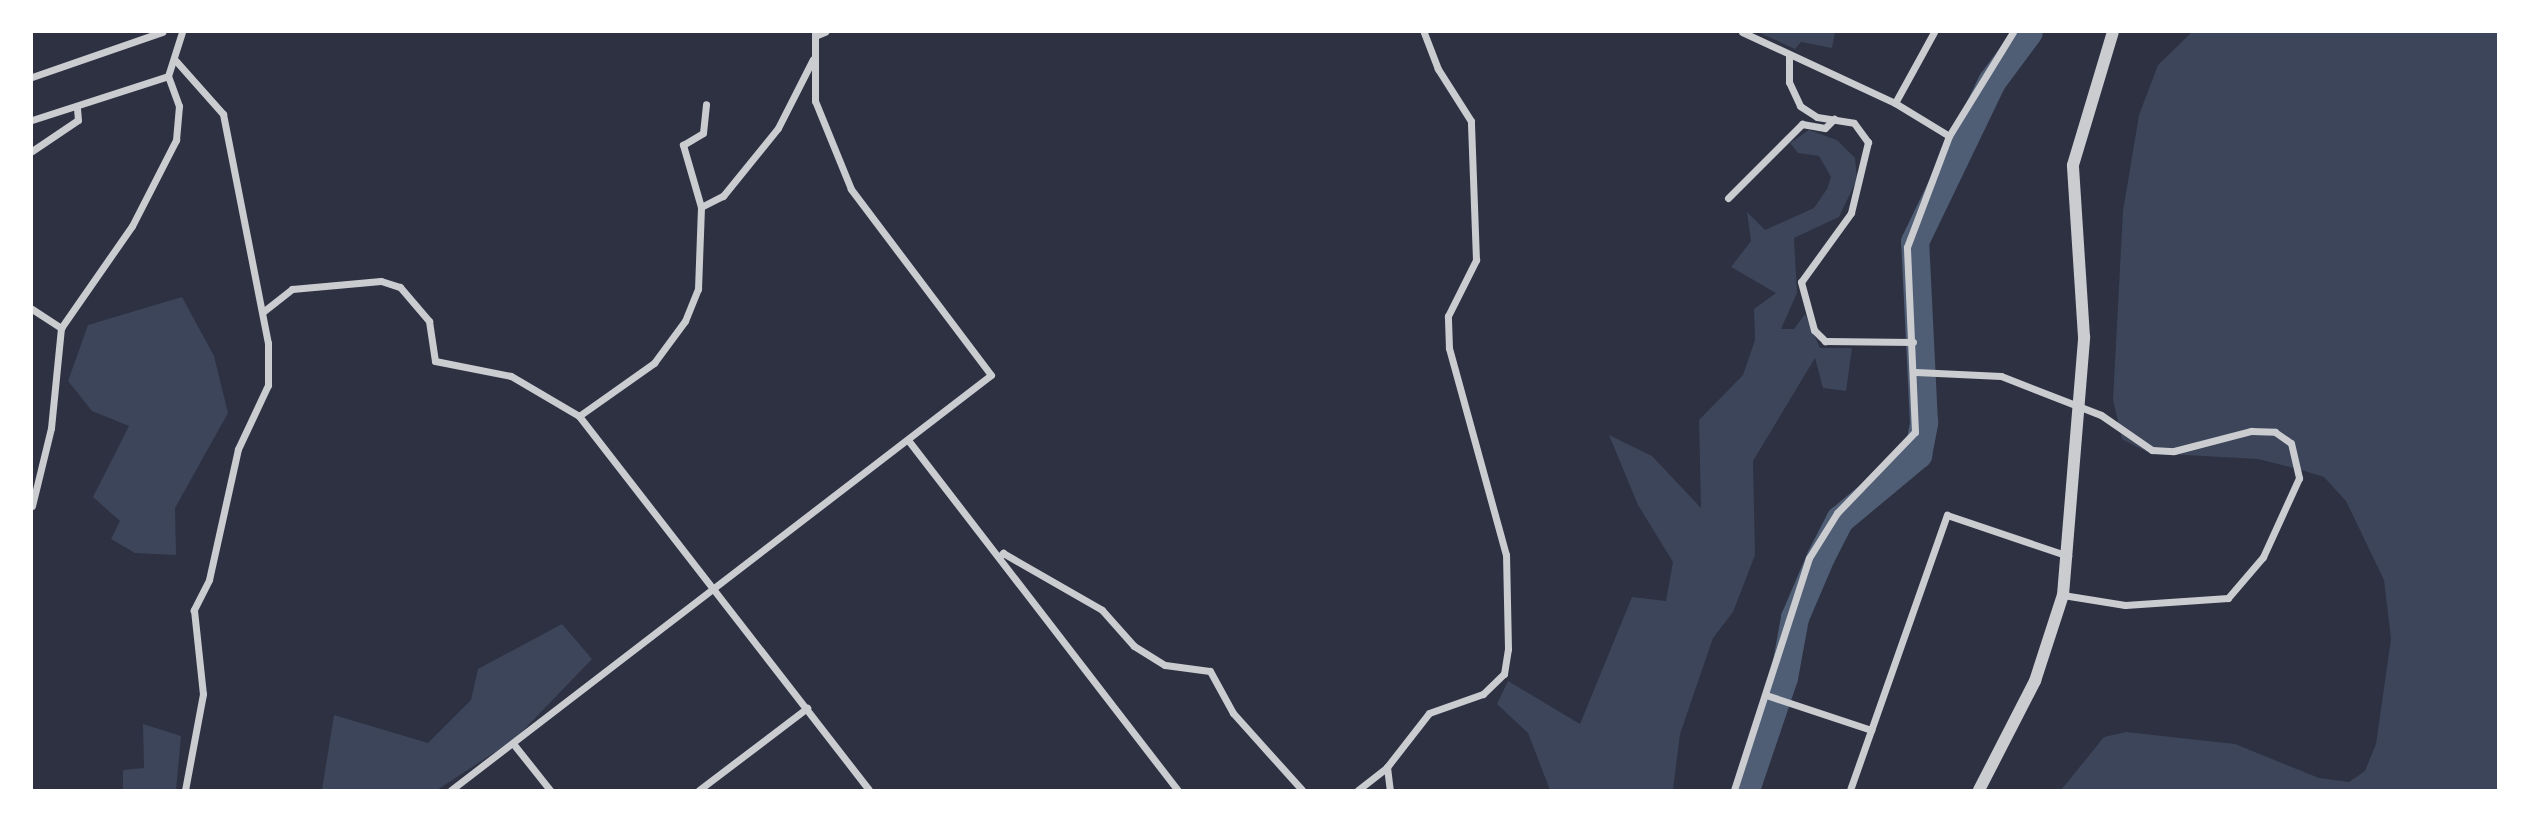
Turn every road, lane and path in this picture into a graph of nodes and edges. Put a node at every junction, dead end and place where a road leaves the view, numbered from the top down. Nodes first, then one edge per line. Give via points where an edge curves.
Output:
1 (159, 32) edge
2 (182, 32) edge
3 (825, 32) edge
4 (1424, 32) edge
5 (1742, 32) edge
6 (1934, 32) edge
7 (2013, 32) edge
8 (2113, 32) edge
9 (815, 34) edge
10 (814, 56) junction
11 (1789, 56) junction
12 (176, 61) junction
13 (168, 76) junction
14 (32, 77) edge
15 (1895, 103) junction
16 (706, 104) dead end
17 (77, 108) junction
18 (1834, 119) junction
19 (32, 120) edge
20 (1949, 136) junction
21 (32, 151) edge
22 (1728, 198) dead end
23 (701, 207) junction
24 (32, 309) edge
25 (264, 311) junction
26 (61, 328) junction
27 (1913, 342) junction
28 (1916, 372) junction
29 (2079, 407) junction
30 (579, 416) junction
31 (908, 440) junction
32 (32, 506) edge
33 (2068, 556) junction
34 (999, 557) junction
35 (714, 592) junction
36 (2063, 595) junction
37 (1766, 695) junction
38 (807, 708) junction
39 (1871, 730) junction
40 (515, 746) junction
41 (1387, 766) junction
42 (185, 790) edge
43 (451, 790) edge
44 (550, 790) edge
45 (699, 790) edge
46 (869, 790) edge
47 (1178, 790) edge
48 (1302, 790) edge
49 (1357, 790) edge
50 (1390, 790) edge
51 (1734, 790) edge
52 (1850, 790) edge
53 (1979, 790) edge

1 - 14 street
2 - 12 street
3 - 9 street
4 - 41 street via 1438,69 1471,121 1476,260 1448,316 1449,348 1506,555 1510,615 1504,674 1483,694 1429,713
5 - 11 street
6 - 15 street
7 - 20 street
8 - 29 street via 2073,165 2084,337
9 - 10 street
10 - 23 street via 778,128 723,196
10 - 31 street via 815,101 852,189 991,375
11 - 15 street
11 - 18 street via 1789,82 1800,106
12 - 13 street
12 - 25 street via 223,114
13 - 17 street
13 - 26 street via 179,106 176,140 132,226
15 - 20 street
16 - 23 street via 703,133 683,145
17 - 19 street
17 - 21 street via 78,120
18 - 22 street via 1825,128 1802,124
18 - 27 street via 1854,123 1868,142 1851,213 1801,282 1814,330 1825,341
20 - 27 street via 1907,247
23 - 30 street via 698,289 684,321 654,363
24 - 26 street
25 - 30 street via 292,289 381,281 400,287 429,321 435,361 511,376
25 - 42 street via 268,384 238,449 209,580 194,610 202,694
26 - 32 street via 51,428
27 - 28 street
28 - 29 street via 1937,369 2001,376
28 - 37 street via 1915,432 1837,513 1809,558
29 - 33 street
29 - 36 street via 2152,450 2175,452 2251,431 2275,432 2291,443 2299,478 2263,557 2228,598 2125,605
30 - 35 street
31 - 34 street
31 - 35 street
33 - 36 street
33 - 39 street via 1947,515
34 - 47 street
34 - 48 street via 1003,554 1102,610 1134,646 1165,665 1210,671 1233,713
35 - 38 street
35 - 40 street
36 - 53 street via 2035,681
37 - 39 street
37 - 51 street
38 - 45 street
38 - 46 street
39 - 52 street
40 - 43 street
40 - 44 street
41 - 49 street
41 - 50 street

